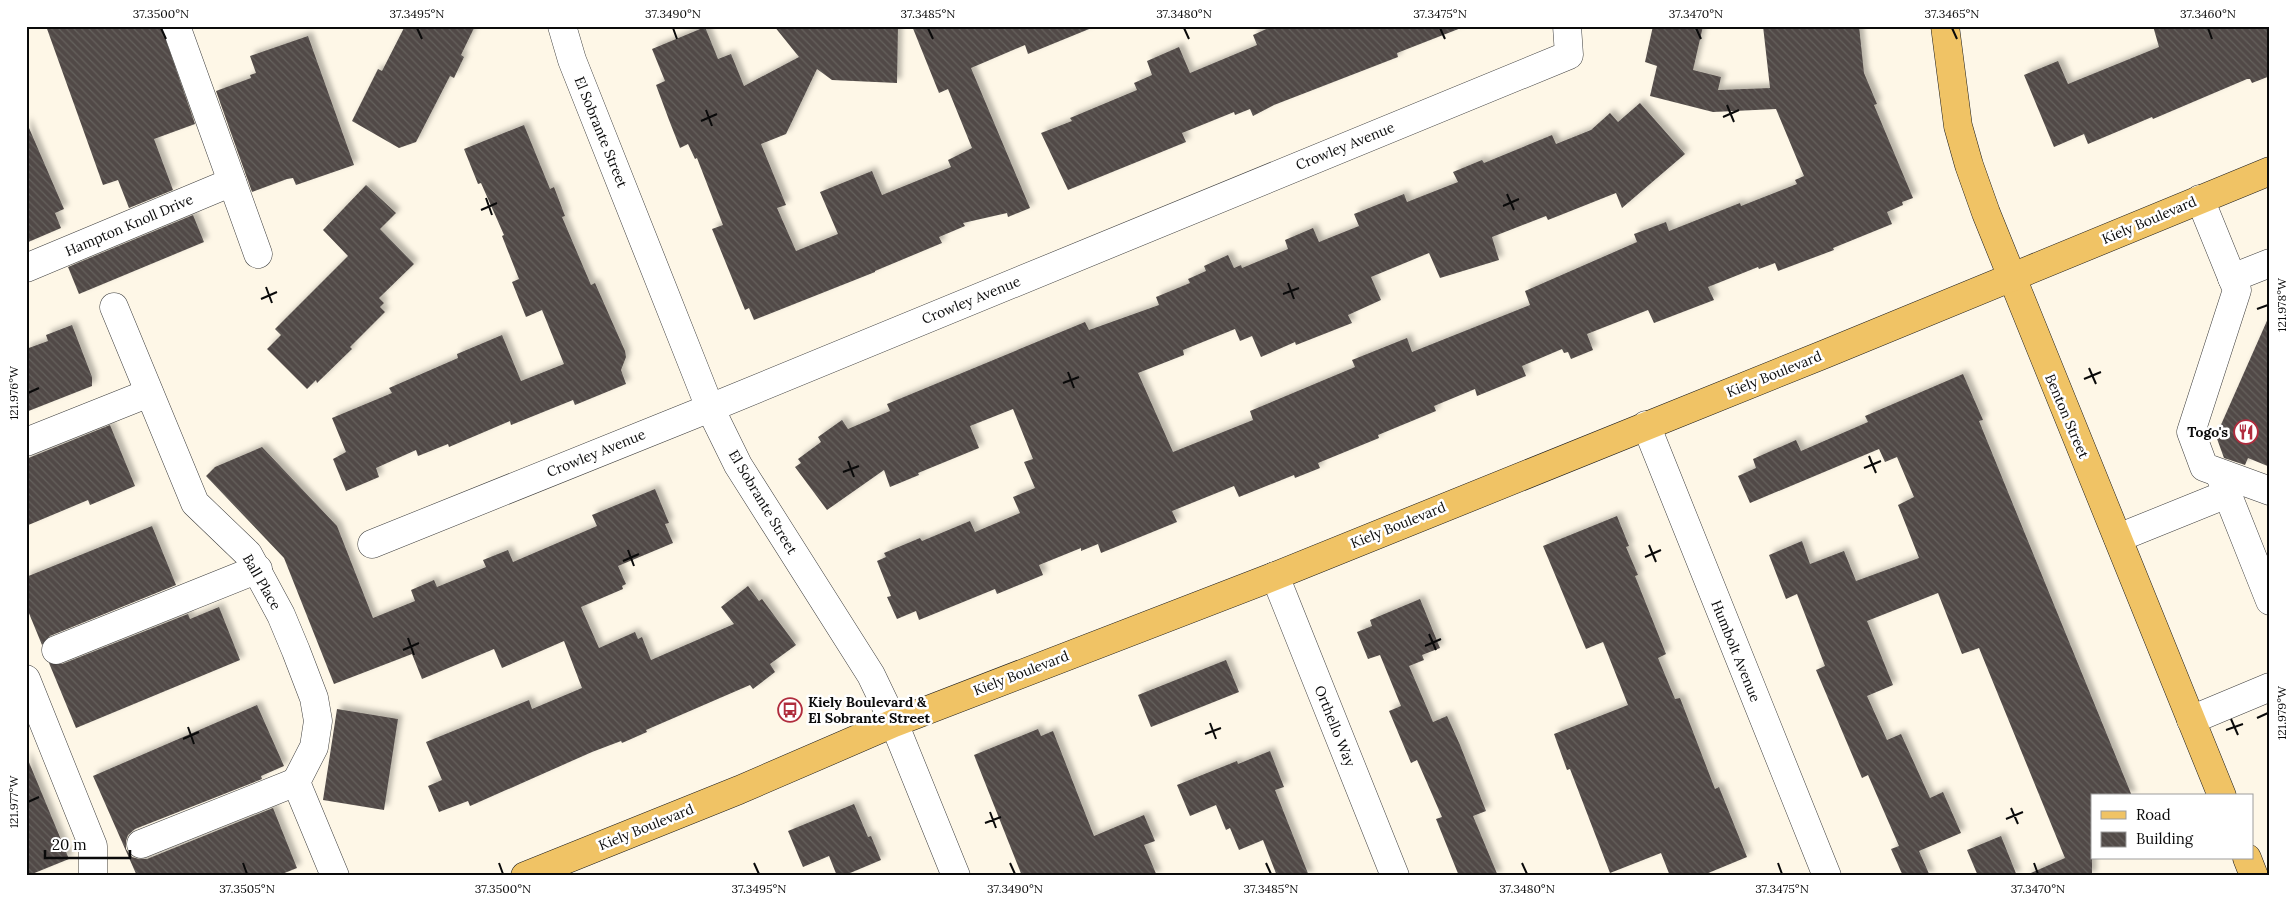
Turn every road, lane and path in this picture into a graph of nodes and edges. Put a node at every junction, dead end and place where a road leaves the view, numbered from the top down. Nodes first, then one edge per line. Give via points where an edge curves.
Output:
1 (176, 26) edge
2 (562, 26) edge
3 (1567, 26) edge
4 (1945, 26) edge
5 (2270, 171) edge
6 (232, 182) junction
7 (2200, 199) junction
8 (258, 254) dead end
9 (2270, 263) edge
10 (26, 268) edge
11 (2010, 277) junction
12 (2232, 278) junction
13 (114, 307) dead end
14 (149, 393) junction
15 (710, 408) junction
16 (1646, 425) junction
17 (26, 442) edge
18 (2223, 483) junction
19 (2270, 491) edge
20 (2118, 538) junction
21 (372, 544) dead end
22 (258, 569) junction
23 (1275, 576) junction
24 (2270, 601) edge
25 (56, 650) dead end
26 (26, 679) edge
27 (2270, 687) edge
28 (2191, 720) junction
29 (894, 723) junction
30 (296, 782) junction
31 (2221, 794) edge
32 (141, 844) dead end
33 (2248, 860) edge
34 (93, 876) edge
35 (335, 876) edge
36 (525, 876) edge
37 (956, 876) edge
38 (1395, 876) edge
39 (1827, 876) edge
40 (2254, 876) edge

1 - 6 street
2 - 15 street, El Sobrante Street via 572,60
3 - 15 street, Crowley Avenue via 1569,55
4 - 11 main road, Benton Street via 1960,134
5 - 7 main road, Kiely Boulevard
6 - 8 street
6 - 10 street, Hampton Knoll Drive
7 - 11 main road, Kiely Boulevard
7 - 12 street
9 - 12 street
11 - 16 main road, Kiely Boulevard
11 - 20 main road, Benton Street
12 - 18 street via 2237,290 2191,432 2204,467
13 - 14 street, Ball Place
14 - 17 street
14 - 22 street, Ball Place via 195,502 248,554
15 - 21 street, Crowley Avenue
15 - 29 street, El Sobrante Street via 738,465 866,667
16 - 23 main road, Kiely Boulevard
16 - 39 street, Humbolt Avenue
18 - 19 street
18 - 20 street
18 - 24 street
20 - 28 main road, Benton Street
22 - 25 street
22 - 30 street, Ball Place via 281,614 314,698 318,721 314,747
23 - 29 main road, Kiely Boulevard
23 - 38 street, Orthello Way
26 - 34 street via 93,846
27 - 28 street
28 - 31 main road, Benton Street
29 - 36 main road, Kiely Boulevard
29 - 37 street, El Sobrante Street
30 - 32 street
30 - 35 street
33 - 40 main road

